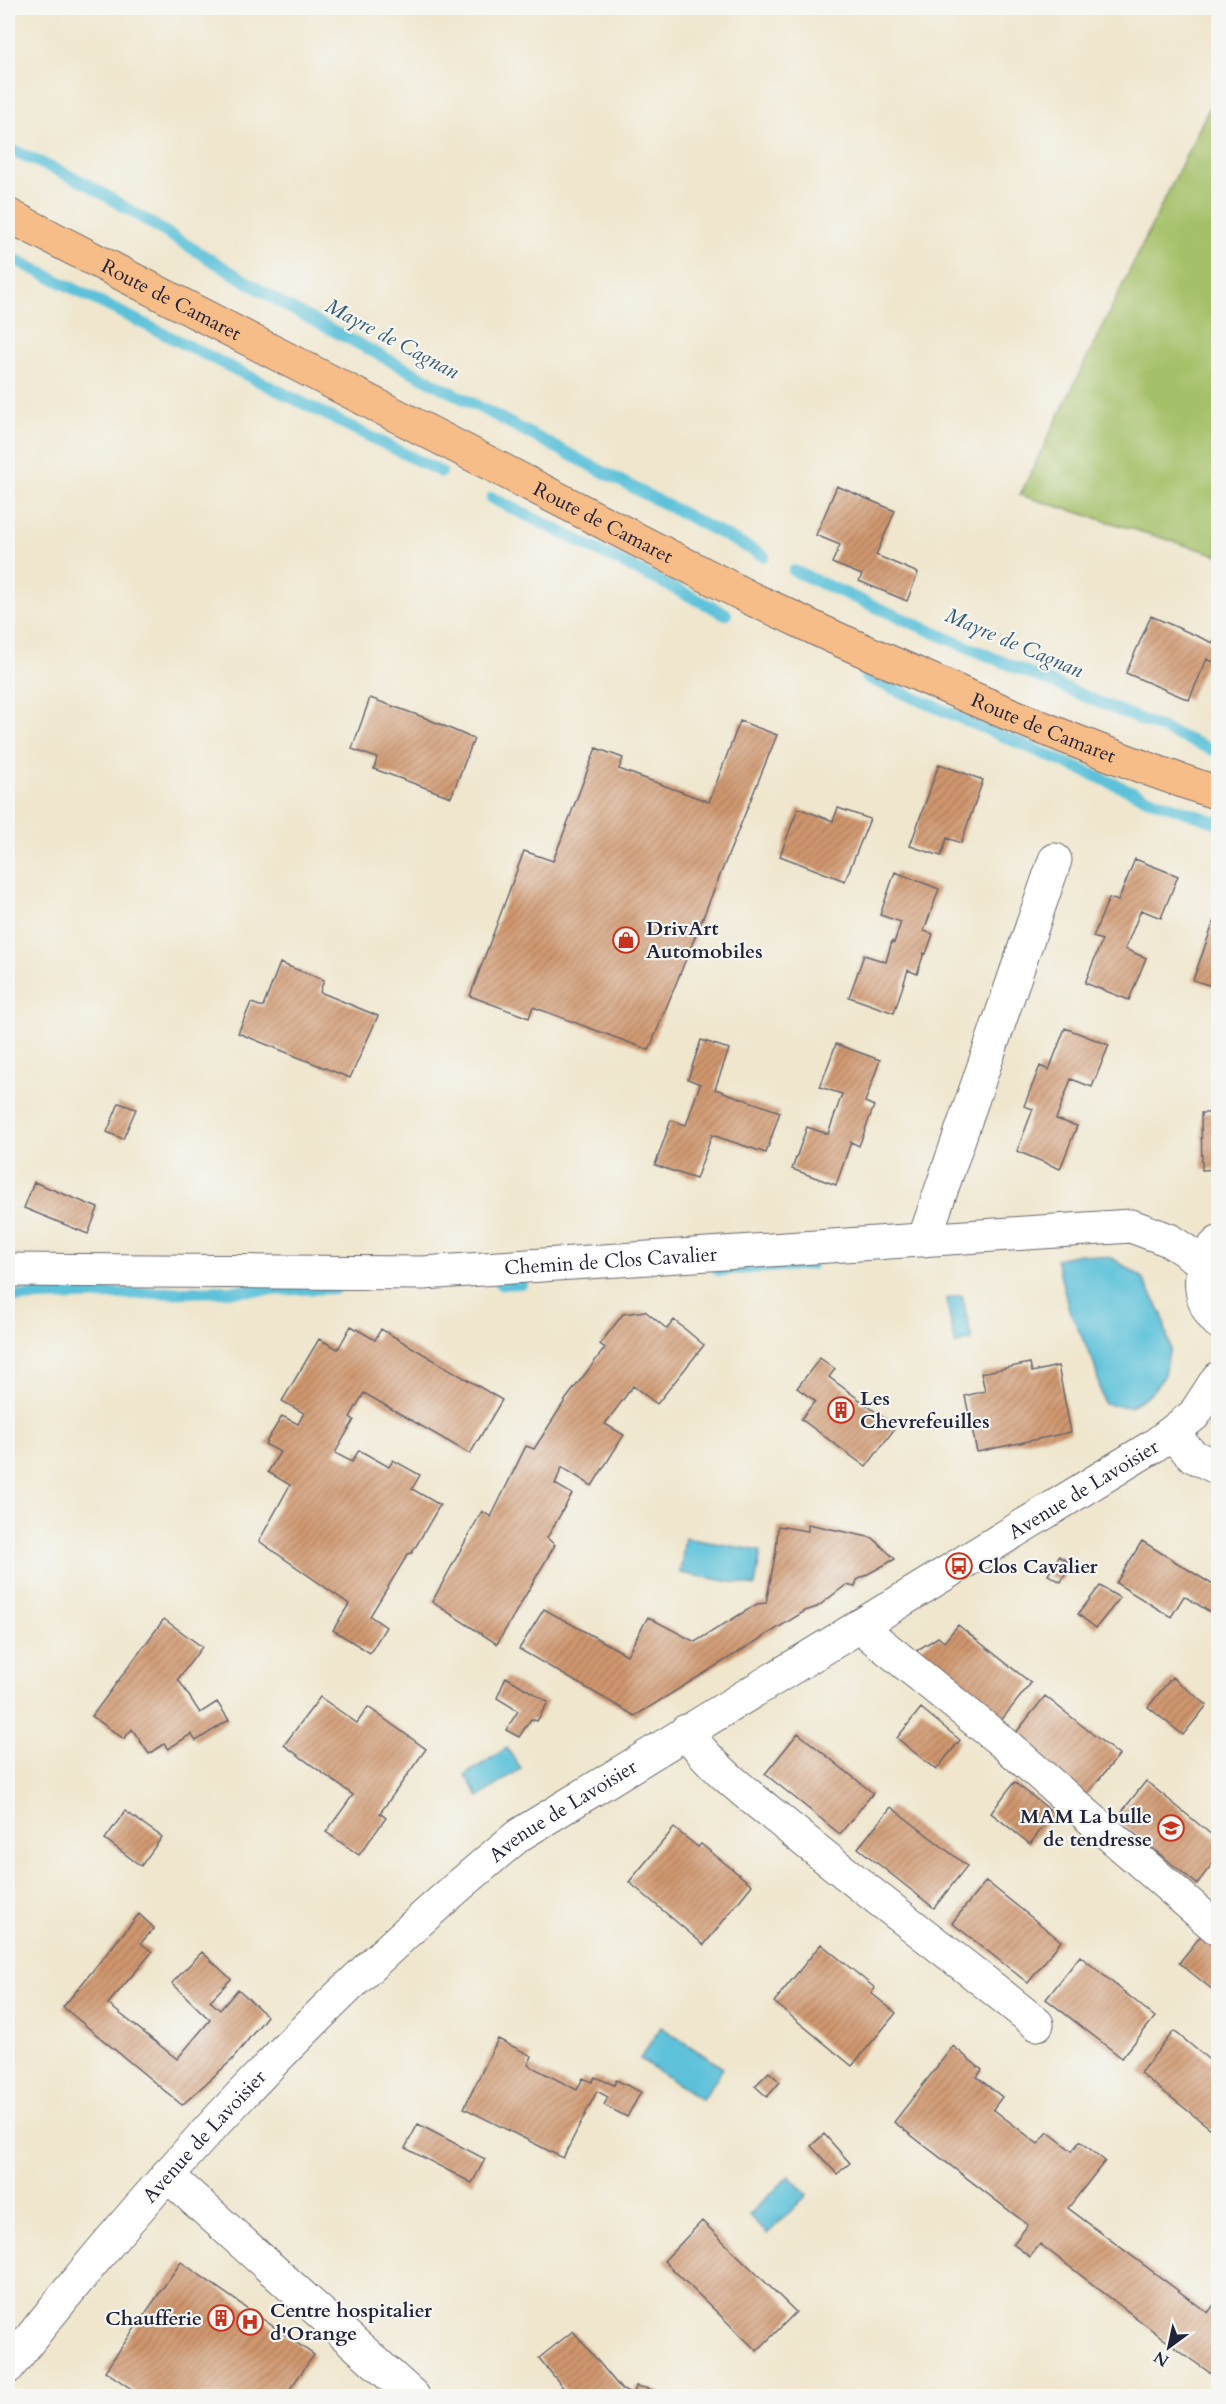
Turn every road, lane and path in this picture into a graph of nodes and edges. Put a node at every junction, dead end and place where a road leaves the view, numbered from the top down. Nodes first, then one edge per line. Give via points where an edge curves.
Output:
1 (8, 215) edge
2 (1218, 793) edge
3 (1055, 860) dead end
4 (924, 1240) junction
5 (1211, 1253) edge
6 (8, 1270) edge
7 (1218, 1322) edge
8 (1218, 1378) edge
9 (1200, 1449) edge
10 (859, 1626) junction
11 (686, 1731) junction
12 (1218, 1929) edge
13 (1037, 2024) dead end
14 (167, 2175) junction
15 (8, 2367) edge
16 (413, 2397) edge

1 - 2 main road, Route de Camaret via 756,601 995,708
3 - 4 street
4 - 5 street, Chemin de Clos Cavalier via 1131,1226
4 - 6 street, Chemin de Clos Cavalier via 423,1273
5 - 7 street via 1201,1280 1203,1299
8 - 9 street, Avenue de Lavoisier via 1194,1415
9 - 10 street, Avenue de Lavoisier via 1117,1470
10 - 11 street, Avenue de Lavoisier
10 - 12 street via 1006,1745
11 - 13 street via 699,1749 772,1814
11 - 14 street, Avenue de Lavoisier via 519,1835 453,1889 285,2050
14 - 15 street, Avenue de Lavoisier via 91,2262
14 - 16 street

